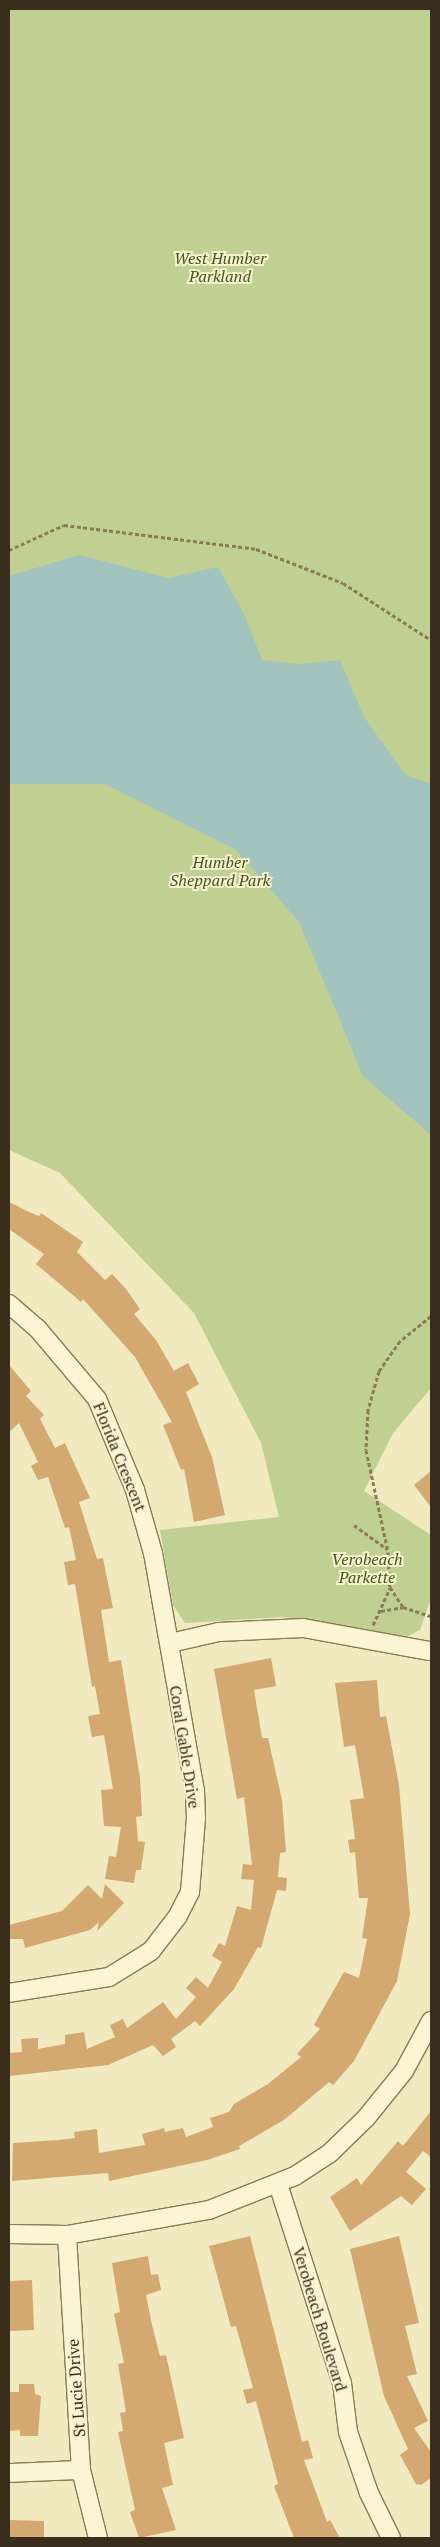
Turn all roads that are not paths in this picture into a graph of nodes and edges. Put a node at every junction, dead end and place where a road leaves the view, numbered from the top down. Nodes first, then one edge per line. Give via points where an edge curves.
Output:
1 (9, 1304) edge
2 (170, 1643) junction
3 (431, 1653) edge
4 (9, 1993) edge
5 (431, 2021) edge
6 (278, 2184) junction
7 (9, 2234) edge
8 (67, 2235) junction
9 (81, 2470) junction
10 (9, 2473) edge
11 (98, 2538) edge
12 (391, 2538) edge

1 - 2 street, Florida Crescent via 36,1328 97,1399 144,1518
2 - 3 street via 219,1632 303,1628
2 - 4 street, Coral Gable Drive via 195,1790 190,1892 178,1916 150,1951 127,1967 109,1977 81,1984
5 - 6 street via 404,2071 366,2118 330,2153
6 - 8 street via 209,2210
6 - 12 street, Verobeach Boulevard via 342,2383 348,2432 369,2493
7 - 8 street
8 - 9 street, St Lucie Drive
9 - 10 street
9 - 11 street, St Lucie Drive

